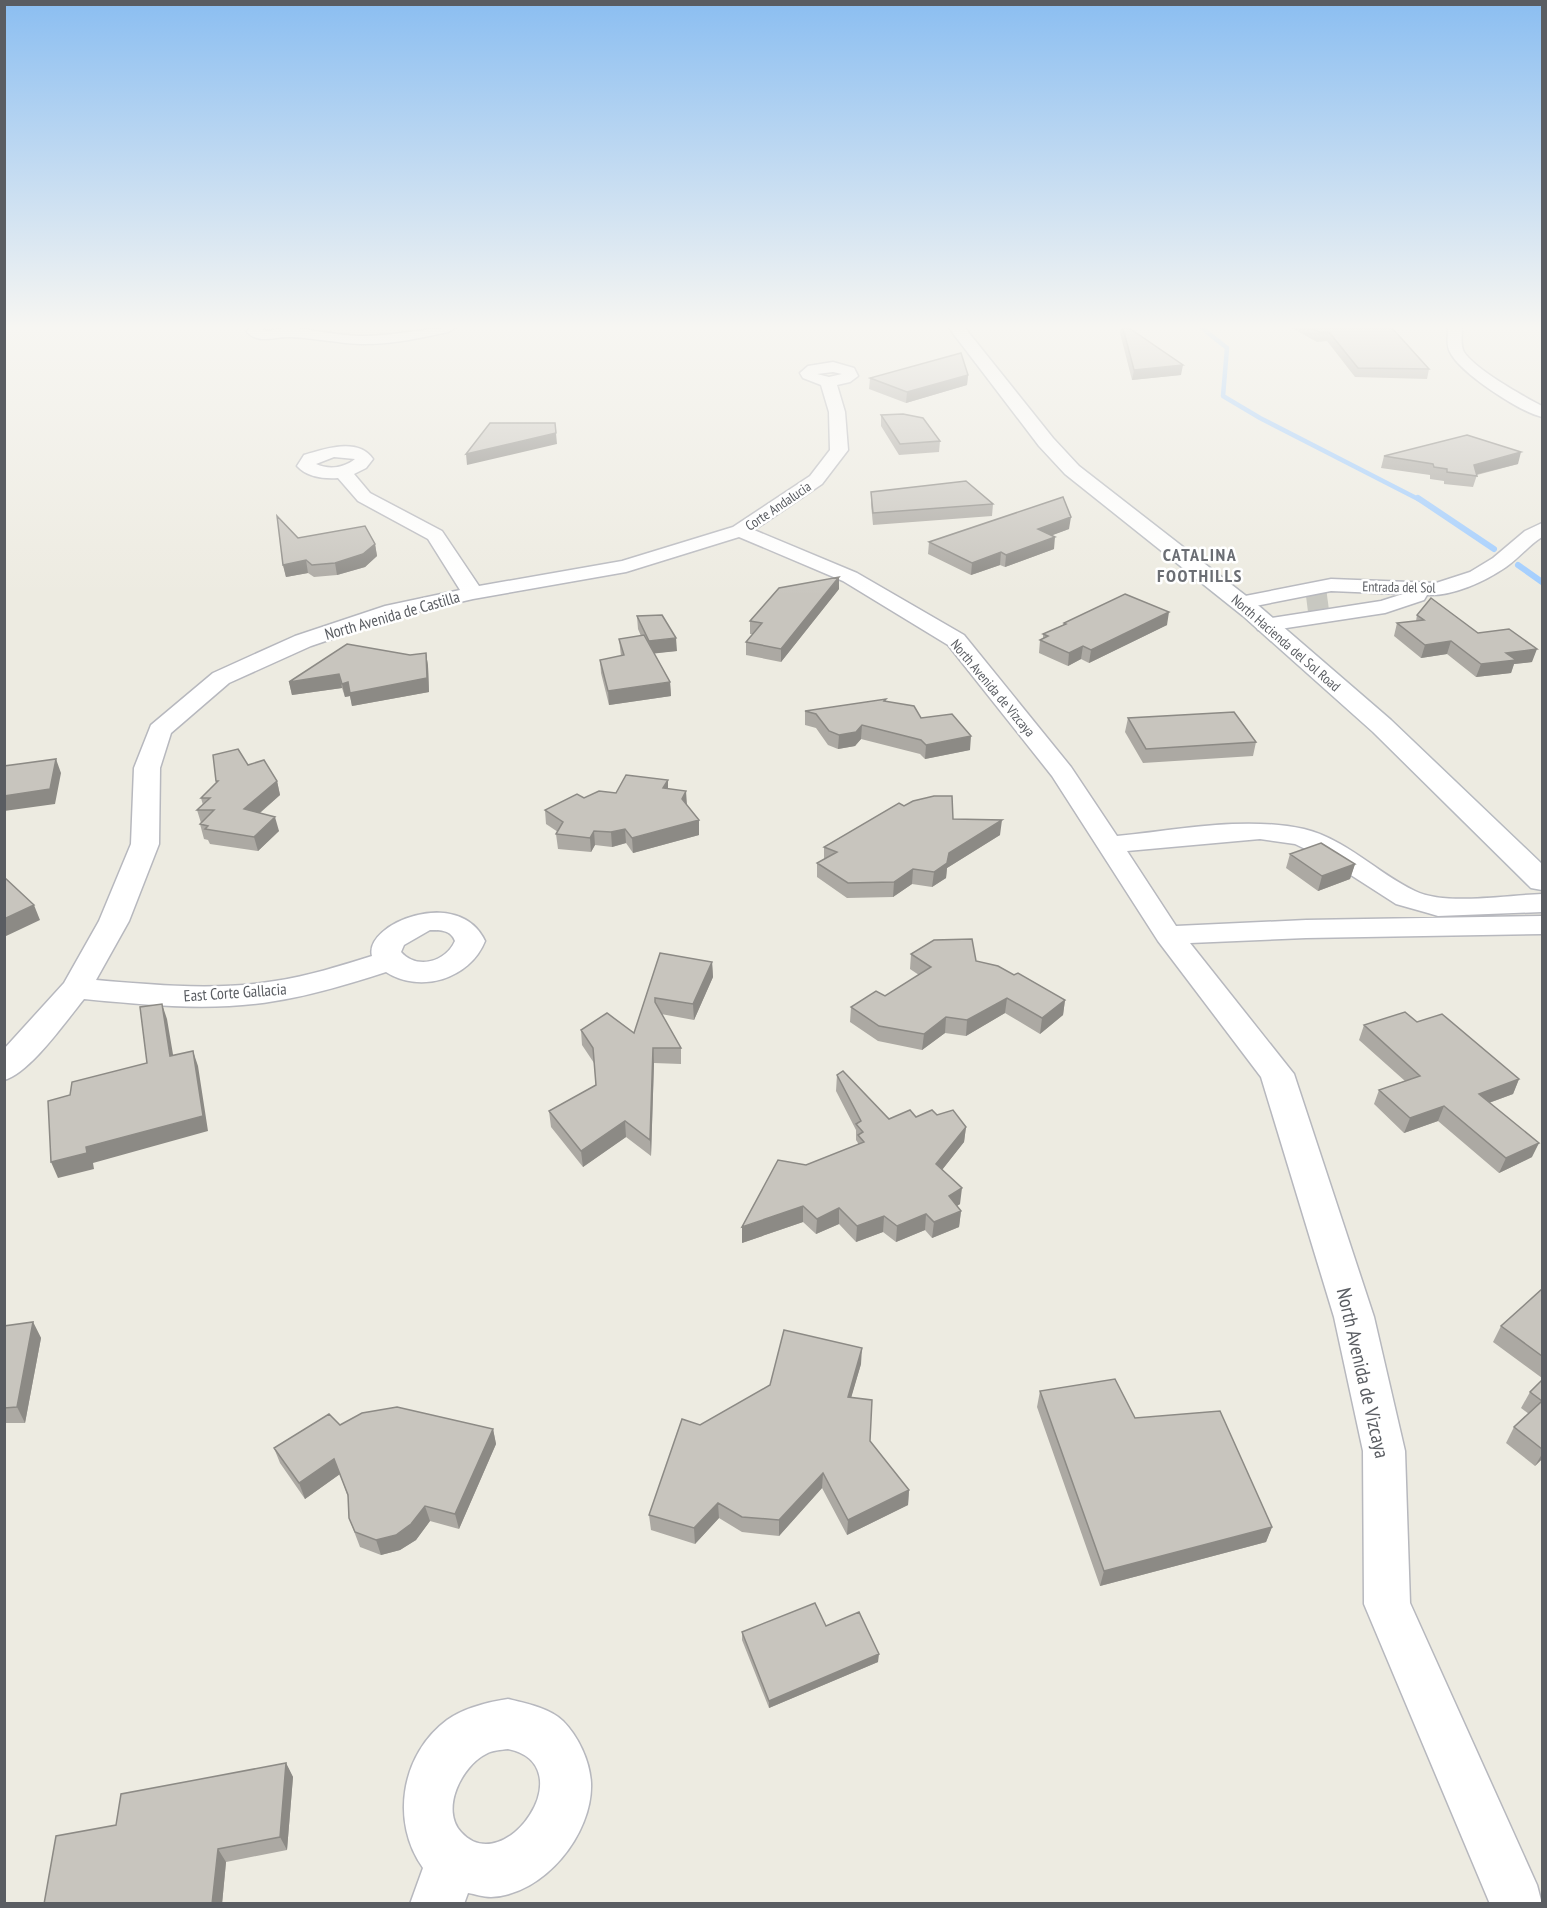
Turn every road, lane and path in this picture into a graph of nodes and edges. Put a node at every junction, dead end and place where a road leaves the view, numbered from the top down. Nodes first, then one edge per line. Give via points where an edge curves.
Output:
1 (837, 417) edge
2 (1027, 417) edge
3 (342, 471) dead end
4 (1542, 529) edge
5 (740, 531) junction
6 (1437, 589) junction
7 (473, 593) junction
8 (1330, 601) tunnel mouth
9 (1307, 604) tunnel mouth
10 (1253, 614) junction
11 (1109, 845) junction
12 (1542, 881) edge
13 (1542, 903) edge
14 (1542, 925) edge
15 (1168, 935) junction
16 (391, 960) dead end
17 (76, 988) junction
18 (4, 1069) edge
19 (1518, 1904) edge

1 - 5 street, Corte Andalucia via 839,450 816,480
2 - 10 street, North Hacienda del Sol Road via 1072,470
3 - 7 street via 364,497 435,534
4 - 6 street, Entrada del Sol via 1477,576
5 - 7 street, North Avenida de Castilla via 626,566
5 - 11 street, North Avenida de Vizcaya via 850,576 956,640 1062,772
6 - 8 street
6 - 10 street via 1385,607
6 - 10 street, Entrada del Sol via 1331,585
7 - 17 street, North Avenida de Castilla via 393,611 303,641 221,678 160,730 147,768 146,844 114,921
9 - 10 street
10 - 12 street, North Hacienda del Sol Road via 1382,726
11 - 13 street via 1260,831 1302,837 1336,853 1406,898 1438,907
11 - 15 street, North Avenida de Vizcaya
14 - 15 street
15 - 19 street, North Avenida de Vizcaya via 1277,1074 1354,1317 1384,1451 1387,1604
16 - 17 street, East Corte Gallacia via 302,987 255,993 184,997
17 - 18 street, North Avenida de Castilla

